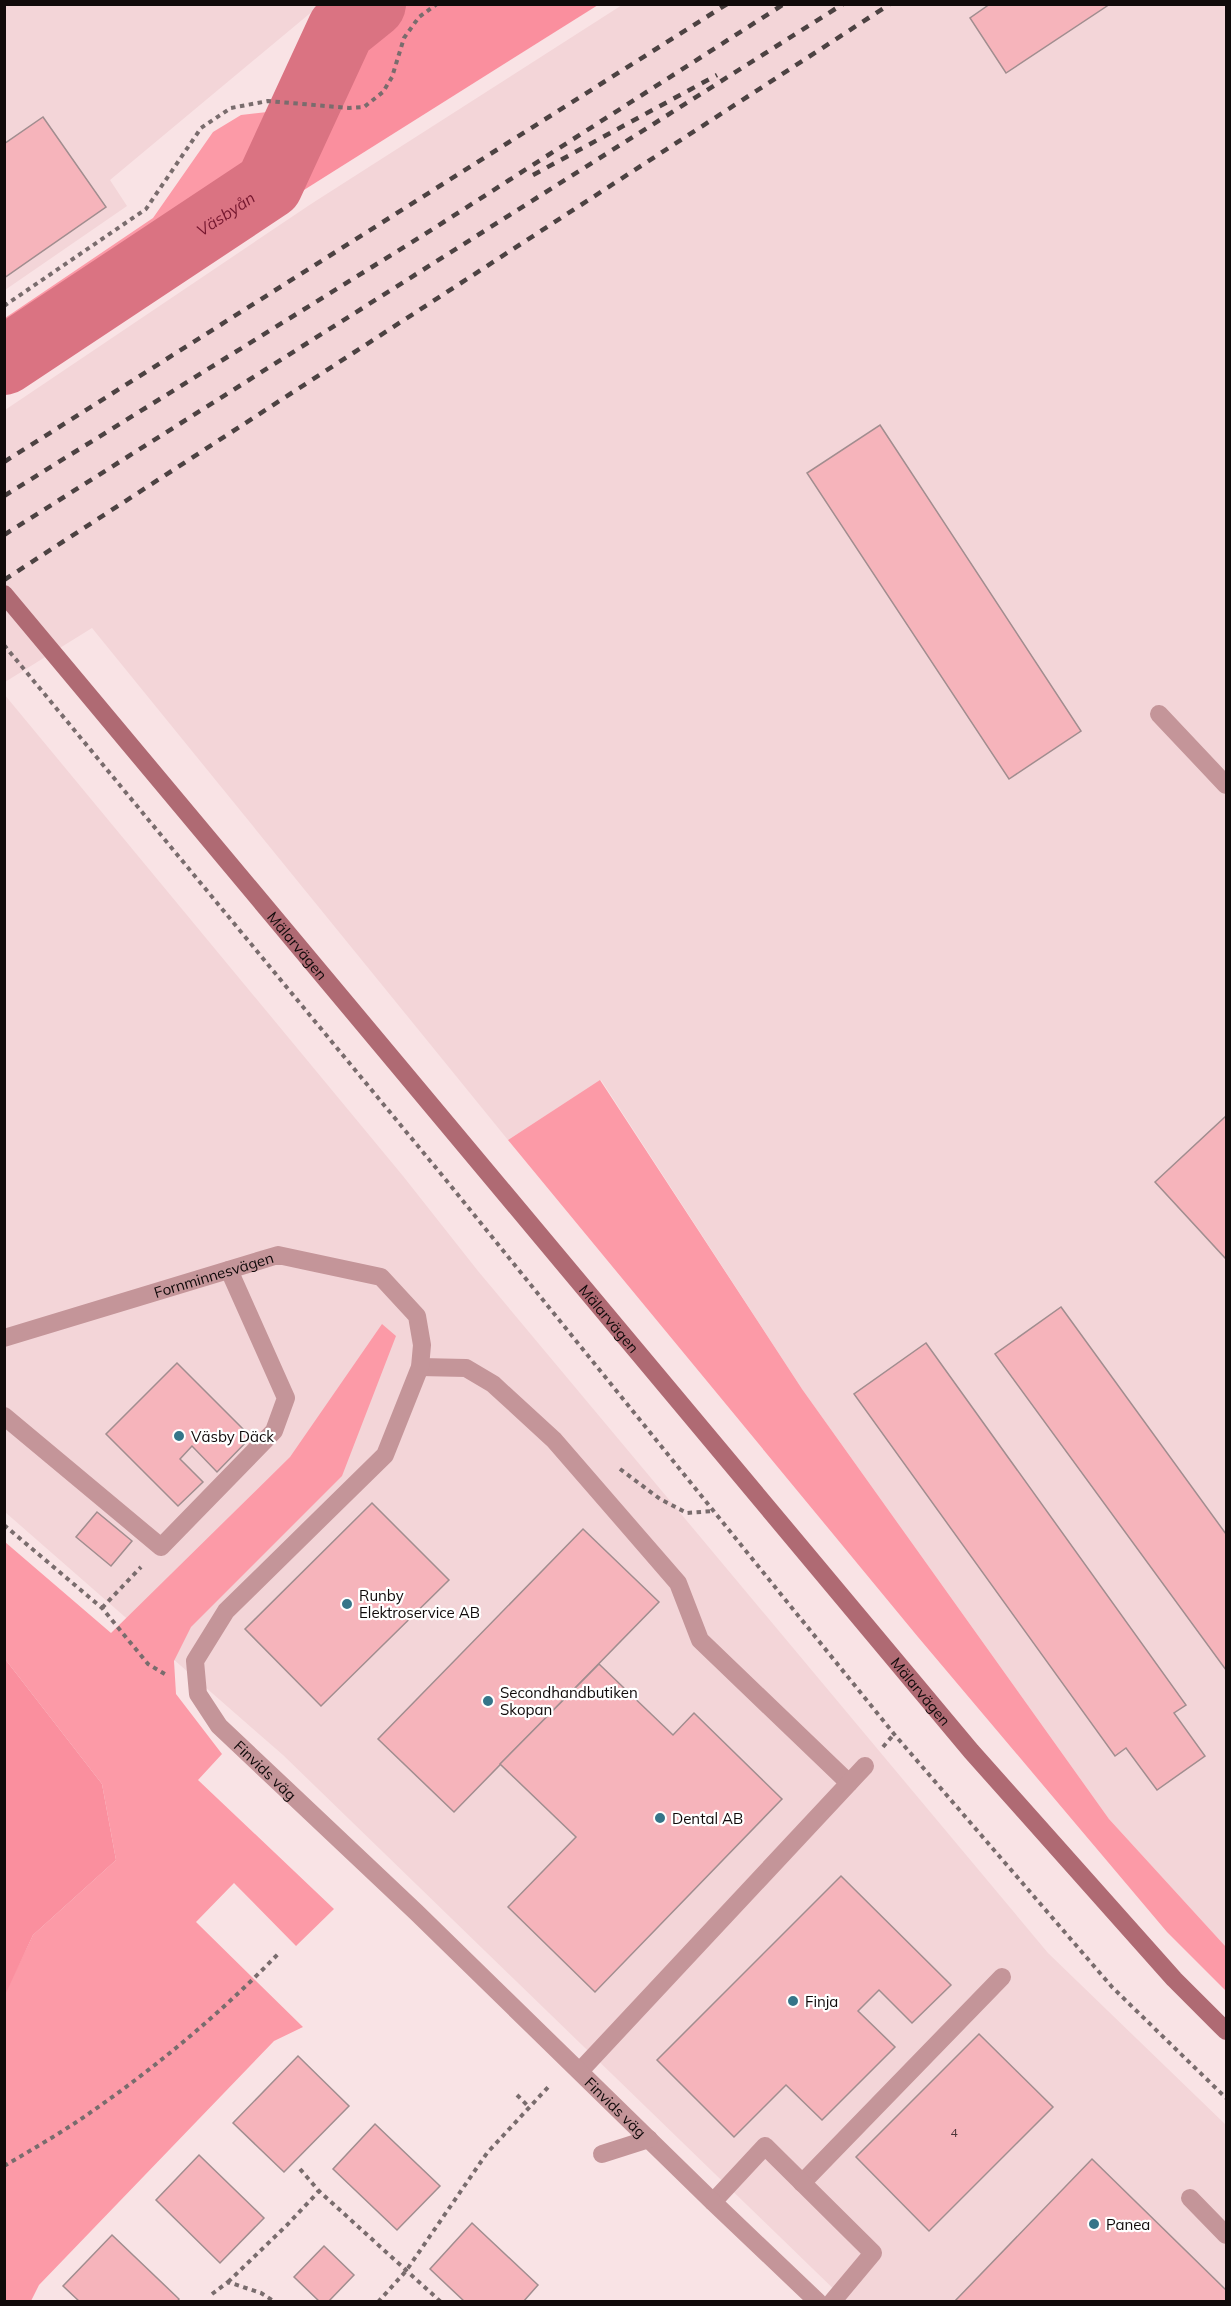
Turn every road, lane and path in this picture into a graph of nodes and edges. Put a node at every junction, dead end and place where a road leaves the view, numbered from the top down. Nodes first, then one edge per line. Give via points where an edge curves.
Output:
1 (437, 4) edge
2 (4, 306) edge
3 (4, 594) edge
4 (4, 645) edge
5 (1159, 714) dead end
6 (1227, 785) edge
7 (229, 1270) junction
8 (4, 1338) edge
9 (422, 1345) joint
10 (420, 1367) junction
11 (4, 1416) edge
12 (615, 1466) dead end
13 (714, 1511) junction
14 (4, 1525) edge
15 (161, 1546) junction
16 (102, 1608) junction
17 (198, 1694) junction
18 (866, 1766) dead end
19 (849, 1783) junction
20 (278, 1954) dead end
21 (1002, 1977) dead end
22 (1227, 2031) edge
23 (576, 2067) junction
24 (517, 2095) dead end
25 (1227, 2098) edge
26 (529, 2107) junction
27 (650, 2139) junction
28 (602, 2154) dead end
29 (4, 2166) edge
30 (300, 2169) dead end
31 (802, 2183) junction
32 (319, 2191) junction
33 (1190, 2198) dead end
34 (713, 2202) junction
35 (1227, 2235) edge
36 (406, 2271) junction
37 (228, 2282) junction
38 (212, 2294) dead end
39 (275, 2301) edge
40 (378, 2301) edge
41 (441, 2301) edge
42 (818, 2301) edge
43 (832, 2301) edge

1 - 2 path via 419,17 404,38 392,77 364,107 268,101 231,108 201,129 146,210
3 - 22 main road, Mälarvägen via 970,1751 1174,1979
4 - 13 path
5 - 6 street
7 - 8 street, Fornminnesvägen
7 - 9 street, Fornminnesvägen via 278,1255 381,1277 417,1316
7 - 15 street via 286,1398 274,1431
9 - 10 street, Finvids väg
10 - 17 street, Finvids väg via 385,1455 226,1611 195,1661
10 - 19 street via 466,1368 493,1384 554,1440 678,1583 700,1640
11 - 15 street
12 - 13 path via 660,1500 687,1513
13 - 25 path via 894,1734 1112,1987
14 - 16 path
15 - 16 path
16 - 17 path via 148,1664
17 - 23 street, Finvids väg via 219,1726
18 - 19 street
19 - 23 street
20 - 29 path via 240,1993 167,2055 75,2123
21 - 31 street
23 - 26 path
23 - 27 street, Finvids väg
24 - 26 path
26 - 36 path via 487,2152
27 - 28 street, Finvids väg
27 - 34 street, Finvids väg
30 - 32 path
31 - 34 street via 765,2146
31 - 43 street via 873,2253
32 - 36 path
32 - 37 path
33 - 35 street
34 - 42 street, Finvids väg
36 - 40 path
36 - 41 path
37 - 38 path
37 - 39 path

